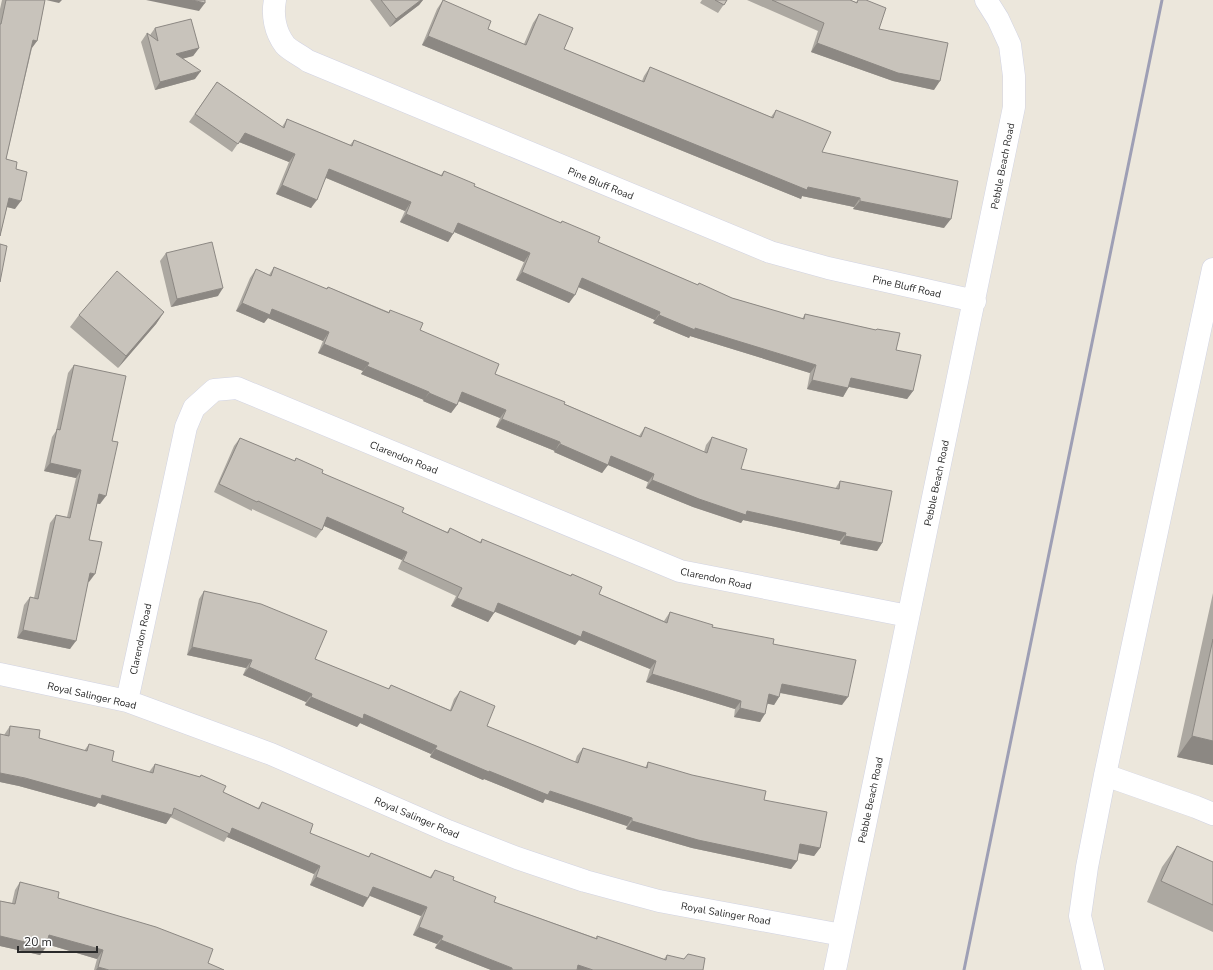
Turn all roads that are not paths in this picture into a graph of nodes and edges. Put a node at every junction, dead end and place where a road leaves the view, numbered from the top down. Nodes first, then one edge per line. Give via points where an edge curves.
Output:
1 (275, 0) edge
2 (986, 0) edge
3 (1213, 269) edge
4 (975, 301) junction
5 (908, 616) junction
6 (0, 674) edge
7 (127, 701) junction
8 (1105, 775) junction
9 (1213, 814) edge
10 (842, 935) junction
11 (835, 970) edge
12 (1093, 970) edge

1 - 4 street, Pine Bluff Road via 275,28 285,46 308,61 770,252 828,268
2 - 4 street, Pebble Beach Road via 1010,45 1014,107
3 - 8 street
4 - 5 street, Pebble Beach Road
5 - 7 street, Clarendon Road via 680,571 237,388 214,390 194,408 186,427
5 - 10 street, Pebble Beach Road
6 - 7 street, Royal Salinger Road
7 - 10 street, Royal Salinger Road via 271,754 455,834 586,882 659,901
8 - 9 street
8 - 12 street via 1080,916
10 - 11 street, Pebble Beach Road

